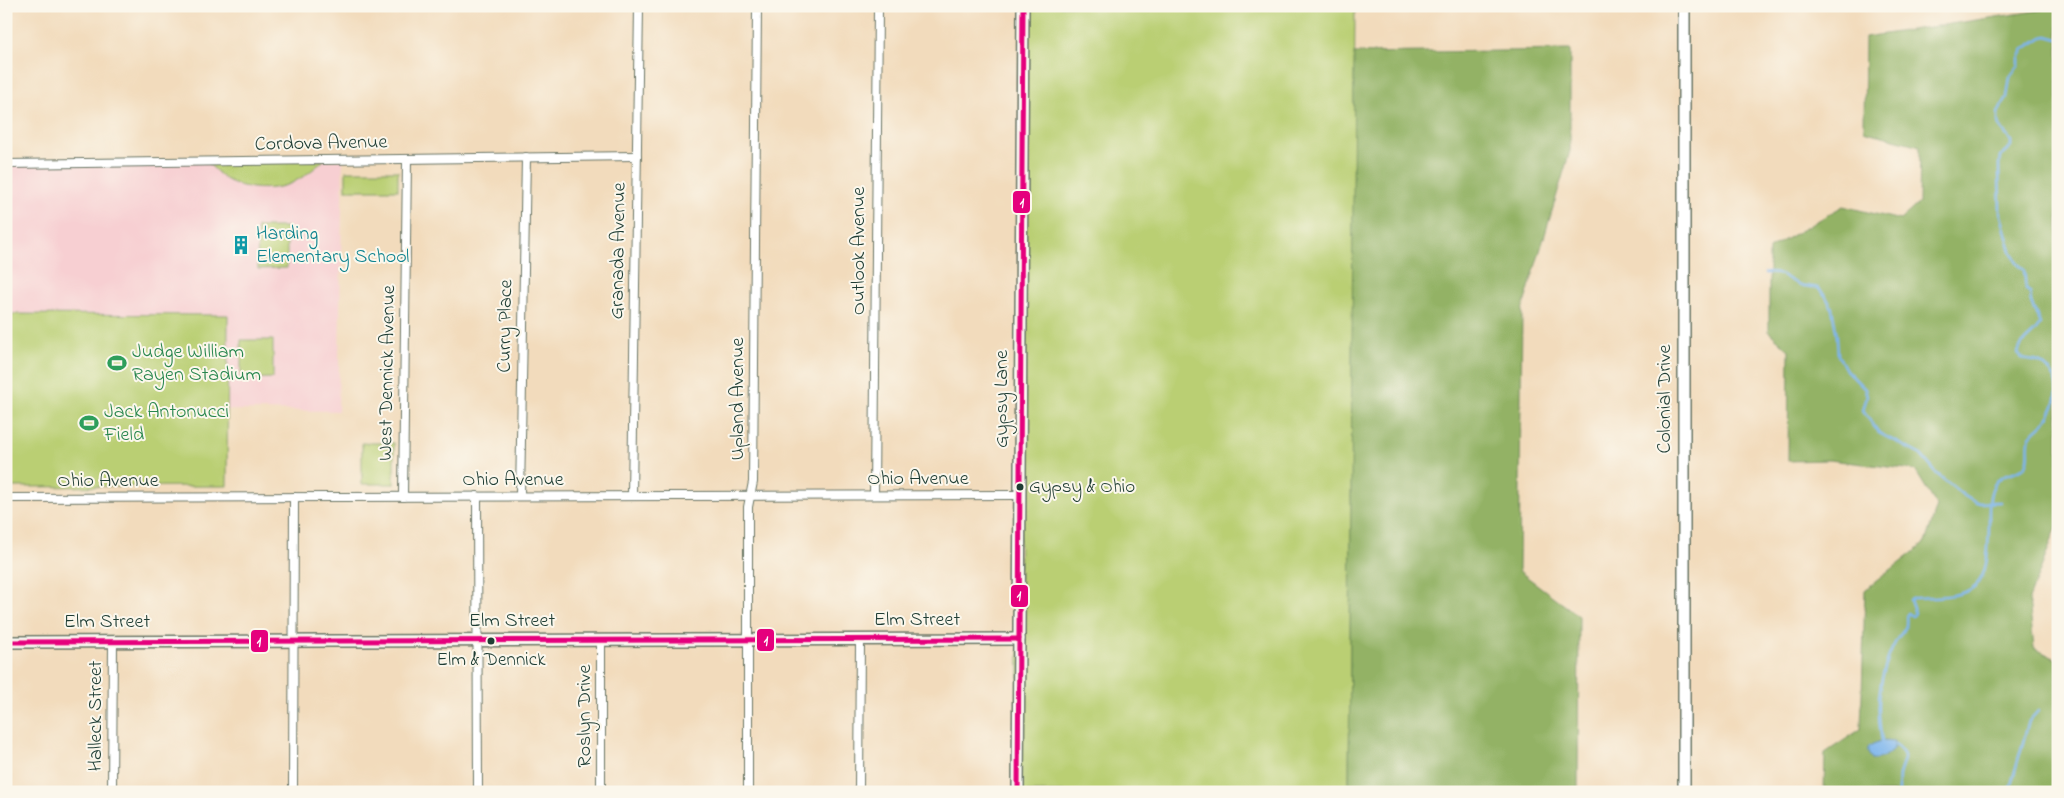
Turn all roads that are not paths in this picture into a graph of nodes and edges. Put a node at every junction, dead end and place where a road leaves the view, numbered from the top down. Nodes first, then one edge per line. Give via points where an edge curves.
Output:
1 (639, 6) edge
2 (757, 6) edge
3 (878, 6) edge
4 (1023, 6) edge
5 (1684, 6) edge
6 (637, 156) junction
7 (526, 157) junction
8 (407, 159) junction
9 (6, 164) edge
10 (874, 495) junction
11 (1020, 495) junction
12 (477, 496) junction
13 (520, 496) junction
14 (632, 496) junction
15 (751, 496) junction
16 (294, 497) junction
17 (403, 497) junction
18 (6, 498) edge
19 (601, 639) junction
20 (748, 639) junction
21 (860, 639) junction
22 (1019, 639) junction
23 (113, 640) junction
24 (478, 640) junction
25 (294, 641) junction
26 (6, 642) edge
27 (112, 792) edge
28 (293, 792) edge
29 (478, 792) edge
30 (602, 792) edge
31 (748, 792) edge
32 (859, 792) edge
33 (1018, 792) edge
34 (1684, 792) edge

1 - 6 street, Granada Avenue
2 - 15 street, Upland Avenue
3 - 10 street, Outlook Avenue
4 - 11 street, Gypsy Lane
5 - 34 street, Colonial Drive
6 - 7 street, Cordova Avenue
6 - 14 street, Granada Avenue
7 - 8 street, Cordova Avenue
7 - 13 street, Curry Place
8 - 9 street, Cordova Avenue
8 - 17 street, West Dennick Avenue
10 - 11 street, Ohio Avenue
10 - 15 street, Ohio Avenue
11 - 22 street, Gypsy Lane
12 - 13 street, Ohio Avenue
12 - 17 street, Ohio Avenue
12 - 24 street
13 - 14 street, Ohio Avenue
14 - 15 street, Ohio Avenue
15 - 20 street, Upland Avenue via 748,507
16 - 17 street, Ohio Avenue
16 - 18 street, Ohio Avenue
16 - 25 street
19 - 20 street, Elm Street
19 - 24 street, Elm Street
19 - 30 street, Roslyn Drive
20 - 21 street, Elm Street
20 - 31 street, Upland Avenue
21 - 22 street, Elm Street
21 - 32 street
22 - 33 street, Gypsy Lane
23 - 25 street, Elm Street
23 - 26 street, Elm Street
23 - 27 street, Halleck Street
24 - 25 street, Elm Street
24 - 29 street
25 - 28 street

